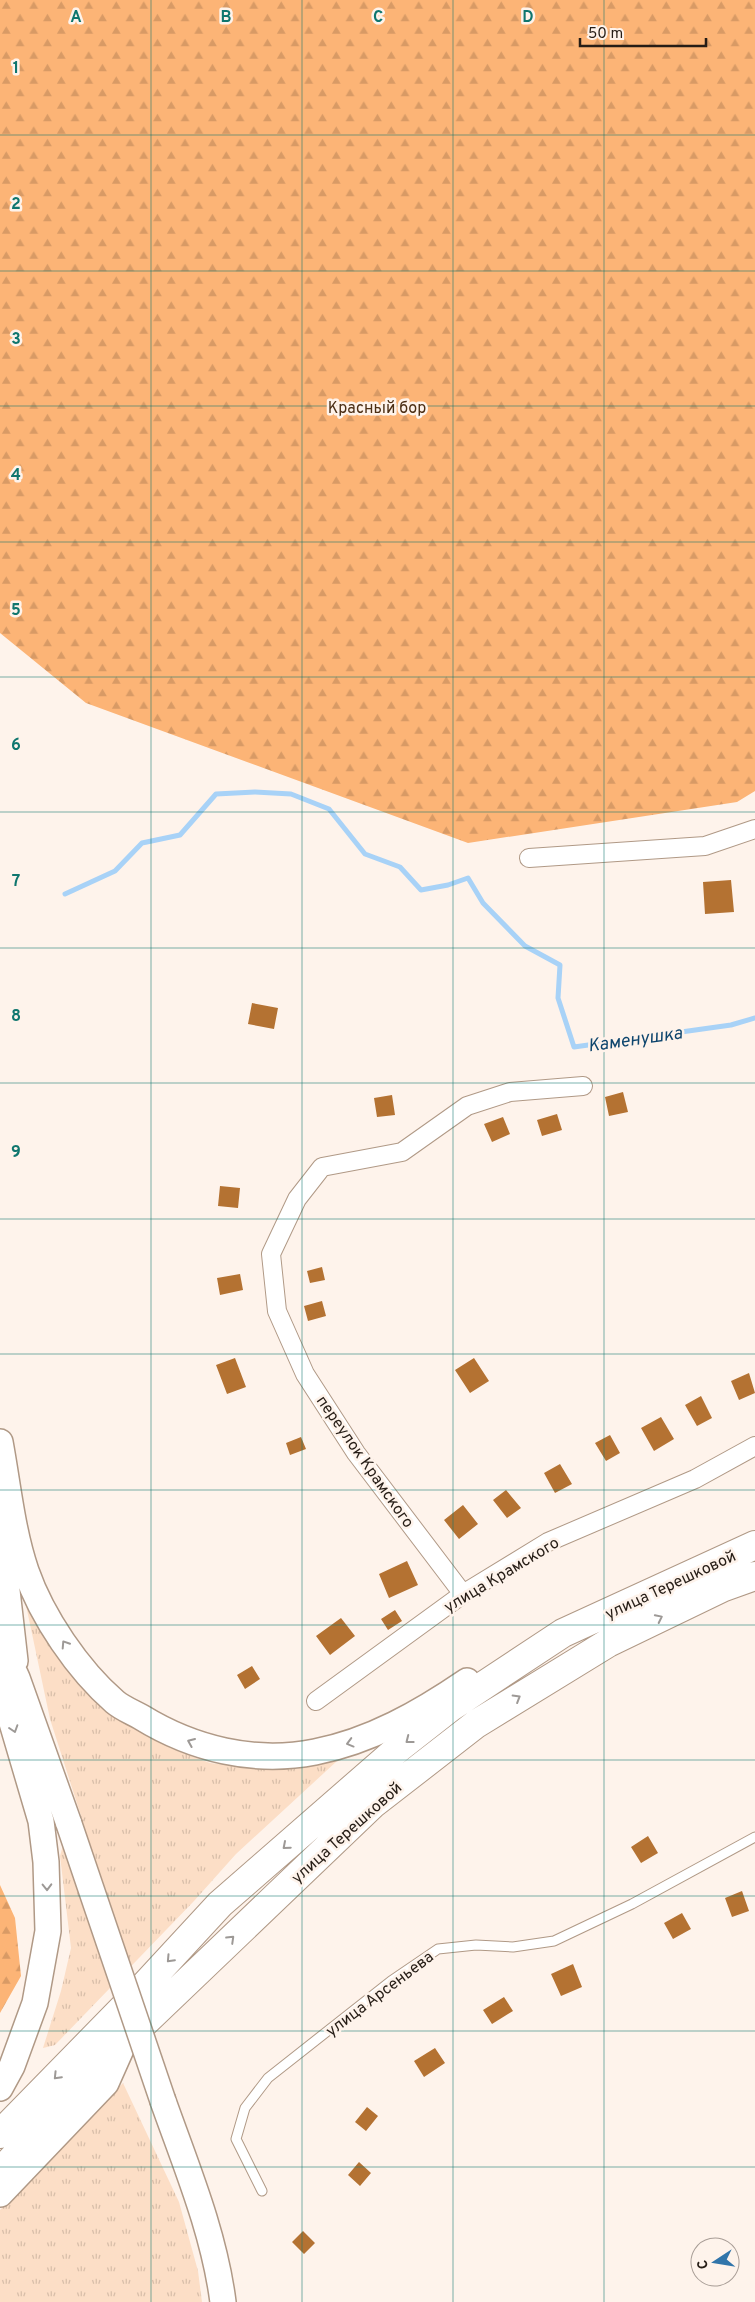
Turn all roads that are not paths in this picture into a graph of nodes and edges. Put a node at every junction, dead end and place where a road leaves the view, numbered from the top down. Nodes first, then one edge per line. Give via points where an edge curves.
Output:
1 (755, 829) edge
2 (529, 858) dead end
3 (583, 1086) dead end
4 (0, 1442) edge
5 (755, 1446) edge
6 (0, 1529) edge
7 (755, 1545) edge
8 (755, 1576) edge
9 (464, 1594) junction
10 (563, 1632) junction
11 (0, 1640) edge
12 (9, 1680) edge
13 (316, 1701) dead end
14 (755, 1837) edge
15 (125, 2041) junction
16 (0, 2088) edge
17 (0, 2134) edge
18 (0, 2172) edge
19 (262, 2191) dead end
20 (0, 2194) edge
21 (223, 2302) edge

1 - 2 street via 705,846
3 - 9 street, переулок Крамского via 510,1092 467,1106 402,1152 322,1167 297,1199 271,1254 277,1311 305,1374 356,1453
10 -> 4 main road via 488,1667 403,1721 360,1740 314,1752 281,1756 232,1754 197,1745 155,1726 116,1702 65,1645 27,1572 15,1533
5 - 9 street, улица Крамского via 695,1479 548,1542
6 - 12 main road
7 - 10 main road, улица Терешковой
15 -> 8 main road, улица Терешковой via 373,1804 476,1724 608,1643 724,1587
9 - 13 street, улица Крамского
10 -> 17 main road, улица Терешковой via 451,1707 220,1904
11 - 12 main road
12 -> 16 main road via 41,1821 48,1931 35,2003 12,2066
12 - 21 main road, bridge via 69,1824 206,2226 216,2259
14 - 19 lane, улица Арсеньева via 632,1904 554,1941 513,1947 476,1944 438,1949 391,1981 268,2078 245,2108 236,2139
15 - 18 main road, улица Терешковой
15 - 20 main road via 106,2083

